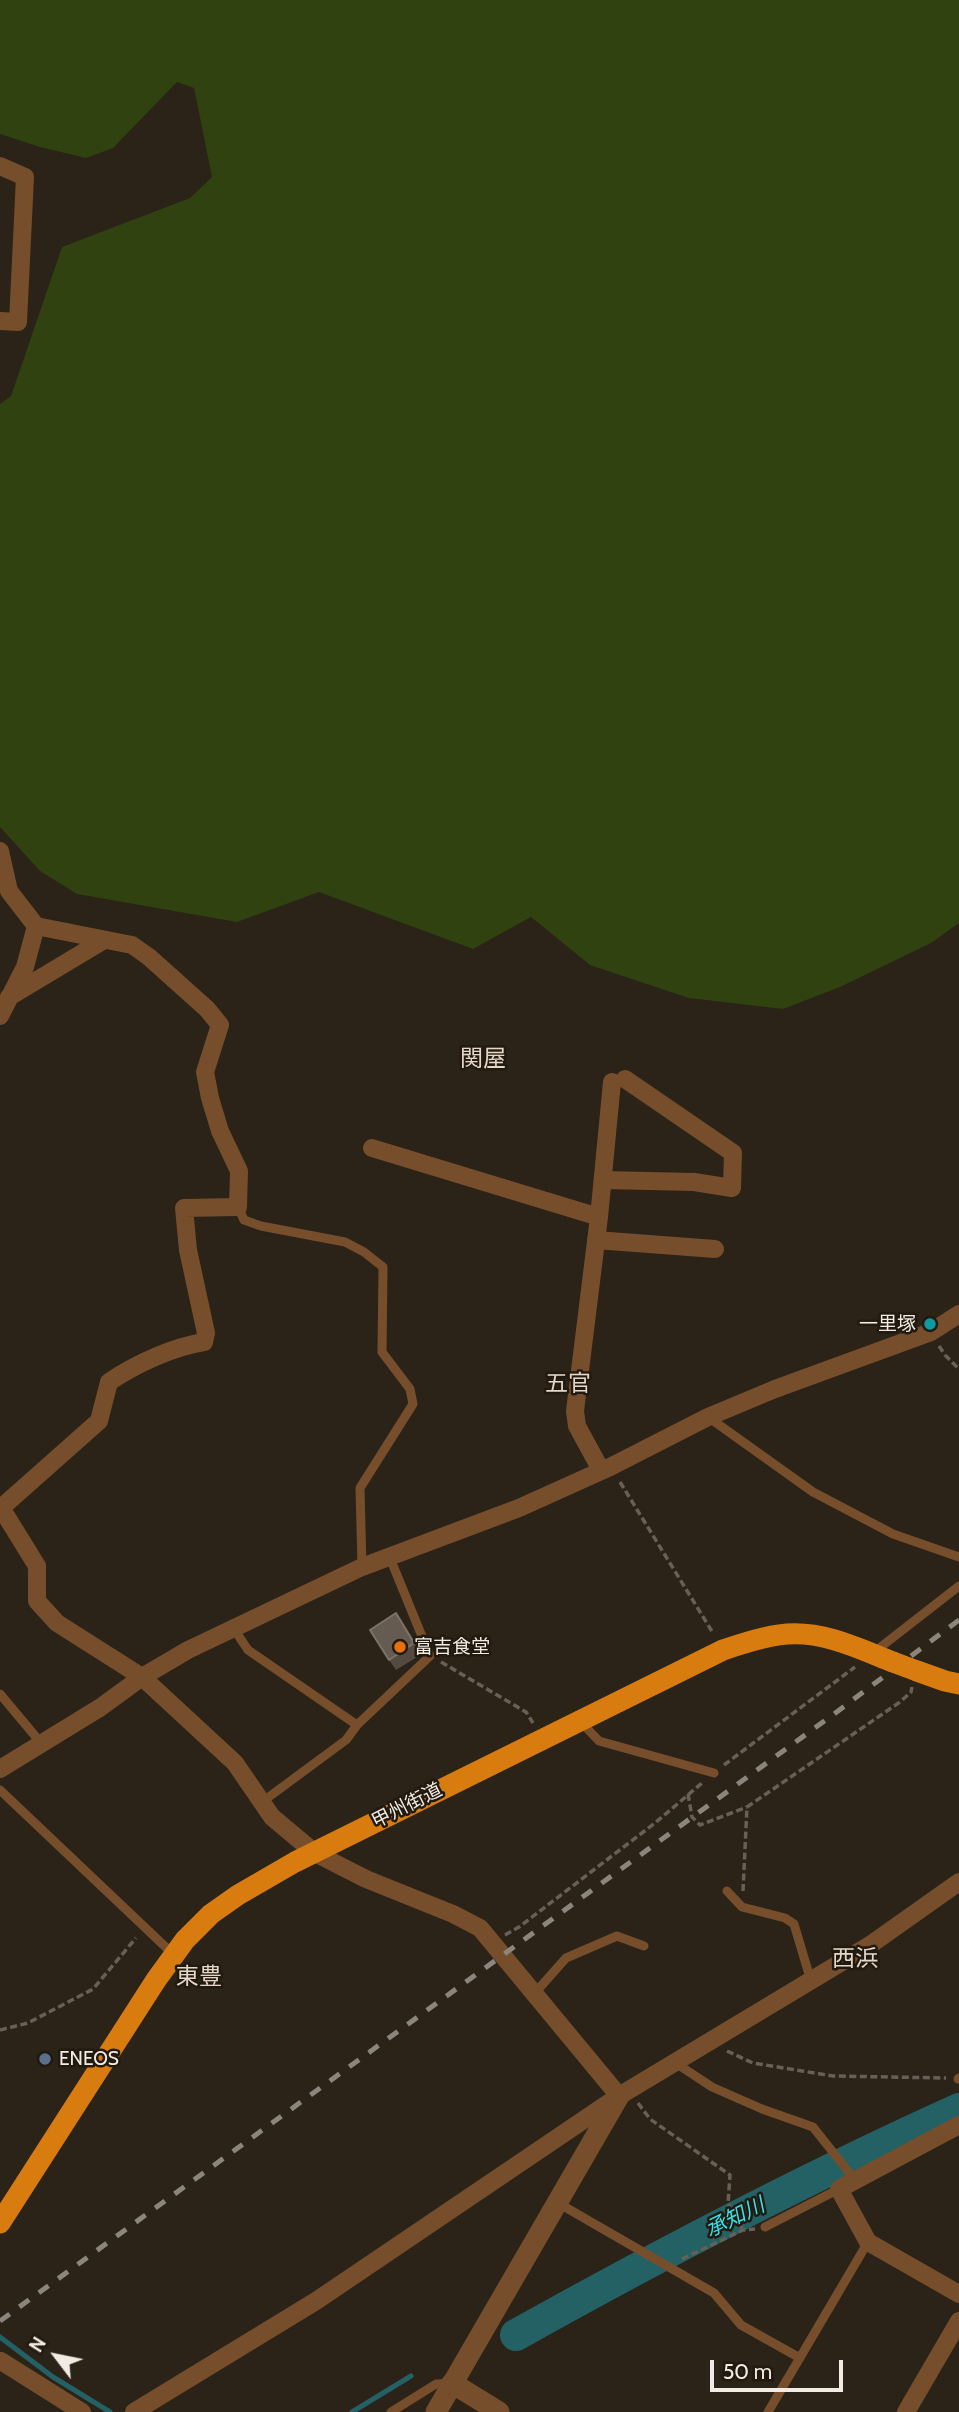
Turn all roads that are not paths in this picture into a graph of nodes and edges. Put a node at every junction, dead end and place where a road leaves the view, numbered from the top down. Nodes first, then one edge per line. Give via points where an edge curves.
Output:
1 (0, 166) edge
2 (0, 321) edge
3 (0, 851) edge
4 (36, 926) junction
5 (104, 940) junction
6 (9, 997) junction
7 (0, 1016) edge
8 (372, 1148) dead end
9 (603, 1180) junction
10 (238, 1206) junction
11 (599, 1217) junction
12 (596, 1240) junction
13 (715, 1249) dead end
14 (959, 1314) edge
15 (708, 1417) junction
16 (606, 1468) junction
17 (1, 1507) edge
18 (959, 1557) edge
19 (390, 1558) junction
20 (362, 1567) junction
21 (959, 1586) edge
22 (234, 1629) junction
23 (872, 1654) junction
24 (142, 1677) junction
25 (959, 1684) edge
26 (0, 1694) edge
27 (579, 1720) junction
28 (357, 1725) junction
29 (41, 1743) junction
30 (0, 1769) edge
31 (714, 1773) road end
32 (0, 1790) edge
33 (262, 1802) junction
34 (315, 1853) junction
35 (959, 1882) edge
36 (727, 1891) dead end
37 (644, 1946) dead end
38 (174, 1955) junction
39 (811, 1981) junction
40 (534, 1994) junction
41 (674, 2062) junction
42 (623, 2093) junction
43 (959, 2125) edge
44 (852, 2176) junction
45 (839, 2189) junction
46 (557, 2202) junction
47 (0, 2223) edge
48 (765, 2227) road end
49 (868, 2242) junction
50 (959, 2294) edge
51 (959, 2321) edge
52 (800, 2358) junction
53 (1, 2361) edge
54 (452, 2383) junction
55 (82, 2412) edge
56 (134, 2412) edge
57 (391, 2412) edge
58 (436, 2412) edge
59 (499, 2412) edge
60 (768, 2412) edge
61 (906, 2412) edge

1 - 2 street via 25,177 18,322
3 - 4 street via 9,891
4 - 5 street
4 - 6 street
5 - 6 street
5 - 10 street via 132,945 149,957 220,1025 205,1072 220,1131 239,1171
6 - 7 street
8 - 11 street
9 - 9 street via 619,1081 733,1153 732,1188 694,1182
9 - 11 street
10 - 17 street via 184,1208 204,1342 187,1344 109,1382 99,1421
10 - 20 lane via 244,1220 345,1242 383,1267 382,1352 411,1389 412,1404 360,1488
11 - 12 street
12 - 13 street
12 - 16 street via 575,1411 577,1426
14 - 15 street via 931,1332
15 - 16 street
15 - 18 lane via 813,1492 893,1534
16 - 19 street
17 - 24 street via 37,1566 37,1601 57,1623
19 - 20 street
19 - 28 lane via 430,1656
20 - 22 street
21 - 23 lane
22 - 24 street
22 - 28 lane via 248,1650
23 - 25 highway, 甲州街道, bridge
23 - 27 highway, 甲州街道 via 815,1635 789,1633 759,1639 723,1650
24 - 29 street
24 - 33 street via 235,1763
26 - 29 lane
27 - 31 lane via 599,1741
27 - 34 highway, 甲州街道
28 - 33 lane via 345,1740
29 - 30 street
32 - 38 lane
33 - 34 street via 272,1817
34 - 38 highway, 甲州街道 via 229,1901
34 - 40 street via 480,1928
35 - 39 street
36 - 39 lane via 742,1907 794,1924
37 - 40 lane via 617,1936 566,1958
38 - 47 highway, 甲州街道
39 - 41 street
40 - 42 street
41 - 42 street
41 - 44 lane via 712,2087 813,2127
42 - 46 street
42 - 56 street via 316,2301
43 - 44 street
44 - 45 street
45 - 48 lane
45 - 49 street
46 - 52 lane via 714,2293 741,2325
46 - 54 street
49 - 50 street
49 - 52 lane
51 - 61 street
52 - 60 lane
53 - 55 street
54 - 57 lane via 436,2384
54 - 58 street
54 - 59 street

